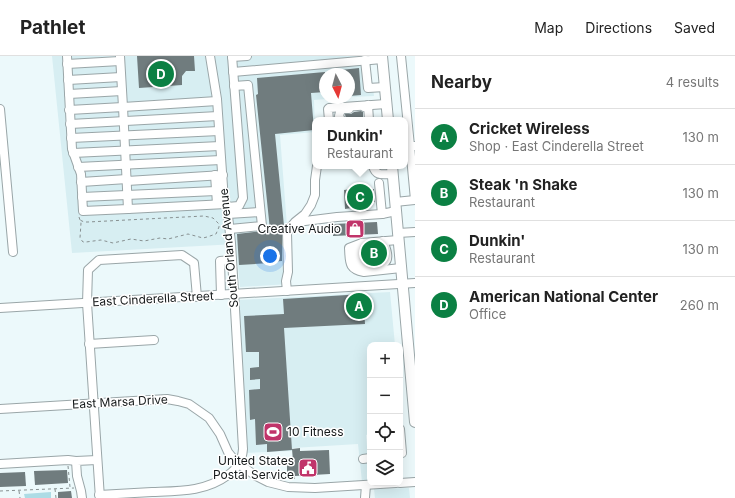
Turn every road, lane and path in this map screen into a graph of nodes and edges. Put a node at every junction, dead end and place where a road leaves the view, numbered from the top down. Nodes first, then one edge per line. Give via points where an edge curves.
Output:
1 (210, 56) edge
2 (247, 56) edge
3 (401, 56) edge
4 (232, 57) edge
5 (382, 57) edge
6 (120, 59) edge
7 (336, 59) edge
8 (67, 60) edge
9 (365, 60) junction
10 (233, 72) junction
11 (121, 77) junction
12 (68, 80) junction
13 (234, 86) junction
14 (385, 86) junction
15 (122, 91) junction
16 (68, 94) junction
17 (217, 101) junction
18 (386, 104) junction
19 (368, 105) junction
20 (123, 107) junction
21 (0, 109) edge
22 (69, 110) junction
23 (218, 116) junction
24 (329, 117) edge
25 (340, 117) edge
26 (369, 117) edge
27 (385, 117) edge
28 (408, 117) edge
29 (124, 121) junction
30 (70, 124) junction
31 (219, 131) junction
32 (409, 131) edge
33 (124, 136) junction
34 (71, 138) junction
35 (220, 146) junction
36 (412, 146) edge
37 (125, 150) junction
38 (73, 154) junction
39 (413, 159) edge
40 (221, 160) junction
41 (126, 165) junction
42 (78, 167) junction
43 (317, 169) edge
44 (375, 169) edge
45 (392, 170) edge
46 (219, 175) junction
47 (127, 180) junction
48 (81, 182) junction
49 (380, 183) dead end
50 (216, 191) junction
51 (128, 195) junction
52 (82, 197) junction
53 (415, 200) edge
54 (217, 204) junction
55 (395, 207) junction
56 (227, 208) junction
57 (128, 209) junction
58 (239, 210) junction
59 (260, 212) junction
60 (382, 214) junction
61 (295, 222) junction
62 (230, 229) junction
63 (415, 232) edge
64 (398, 237) junction
65 (383, 241) junction
66 (13, 252) dead end
67 (232, 260) junction
68 (382, 267) junction
69 (401, 268) junction
70 (415, 283) edge
71 (402, 284) junction
72 (287, 291) junction
73 (234, 294) junction
74 (221, 295) junction
75 (197, 296) junction
76 (86, 303) junction
77 (0, 308) edge
78 (154, 340) dead end
79 (89, 344) junction
80 (412, 347) edge
81 (93, 403) junction
82 (414, 403) edge
83 (0, 409) edge
84 (415, 422) edge
85 (97, 460) junction
86 (76, 461) junction
87 (0, 464) edge
88 (239, 464) junction
89 (68, 466) dead end
90 (415, 482) edge
91 (403, 483) edge
92 (366, 485) joint
93 (70, 487) junction
94 (55, 488) junction
95 (74, 489) dead end
96 (19, 490) junction
97 (0, 491) edge
98 (100, 496) edge
99 (20, 498) edge
100 (56, 498) edge
101 (82, 498) edge
102 (365, 498) edge

1 - 17 street, South Orland Avenue
2 - 4 street
3 - 28 street
4 - 10 street
5 - 9 street
5 - 14 main road
6 - 8 street
6 - 11 street
7 - 9 street
7 - 10 street
8 - 12 street
9 - 14 street via 368,88
10 - 13 street
11 - 12 street
11 - 15 street
12 - 16 street
13 - 58 street via 243,198
13 - 59 street via 248,85
14 - 18 main road
15 - 16 street
15 - 20 street
16 - 22 street
17 - 20 street
17 - 23 street, South Orland Avenue
18 - 19 street
18 - 27 main road
19 - 24 street via 330,108
19 - 25 street via 341,110
19 - 26 street
20 - 22 street
20 - 29 street
21 - 66 street
22 - 30 street
23 - 29 street
23 - 31 street, South Orland Avenue
29 - 30 street
29 - 33 street
30 - 34 street
31 - 33 street
31 - 35 street, South Orland Avenue
32 - 36 street
33 - 34 street
33 - 37 street
34 - 38 street
35 - 37 street
35 - 40 street, South Orland Avenue
36 - 39 street
37 - 38 street
37 - 41 street
38 - 42 street
39 - 53 street
40 - 41 street
40 - 46 street, South Orland Avenue
41 - 42 street
41 - 47 street
42 - 48 street
43 - 61 street via 315,195 311,205
44 - 45 street via 380,175
45 - 55 main road
46 - 47 street
46 - 50 street
46 - 56 street, South Orland Avenue
47 - 48 street
47 - 51 street
48 - 52 street
49 - 60 street
50 - 51 street
50 - 54 street
51 - 52 street
51 - 57 street
52 - 57 street via 83,211
53 - 55 street
54 - 56 street
54 - 57 street
55 - 60 street
55 - 64 main road
56 - 58 street
56 - 62 street, South Orland Avenue
58 - 59 street
59 - 62 street via 262,226
60 - 61 street via 337,216
61 - 72 street via 287,233
62 - 67 street, South Orland Avenue
63 - 64 street
64 - 65 street
64 - 69 main road
65 - 68 street via 387,259
65 - 68 street via 362,243 349,248 353,268 364,272
67 - 73 street, South Orland Avenue
67 - 74 street via 220,261
68 - 69 street
69 - 71 main road
70 - 71 street, East Cinderella Street
71 - 72 street, East Cinderella Street
71 - 80 main road
72 - 73 street, East Cinderella Street
73 - 74 street, East Cinderella Street
73 - 88 street, South Orland Avenue via 243,450
74 - 75 street, East Cinderella Street
75 - 76 street, East Cinderella Street
75 - 76 street via 194,263 182,255 175,255 100,260 88,270
76 - 77 street, East Cinderella Street
76 - 79 street
78 - 79 street
79 - 81 street
80 - 82 main road
81 - 83 street, East Marsa Drive
81 - 85 street
81 - 88 street, East Marsa Drive via 167,399 184,402 209,418 228,452
82 - 84 main road
85 - 86 street
85 - 98 street
86 - 87 street
86 - 101 street
88 - 92 street, East Marsa Drive via 256,476 281,486 315,488
88 - 98 street via 222,480 208,486 188,490
89 - 93 path
90 - 91 street
92 - 102 street
93 - 94 path
93 - 95 path
94 - 96 path
94 - 100 path
96 - 97 path
96 - 99 path

